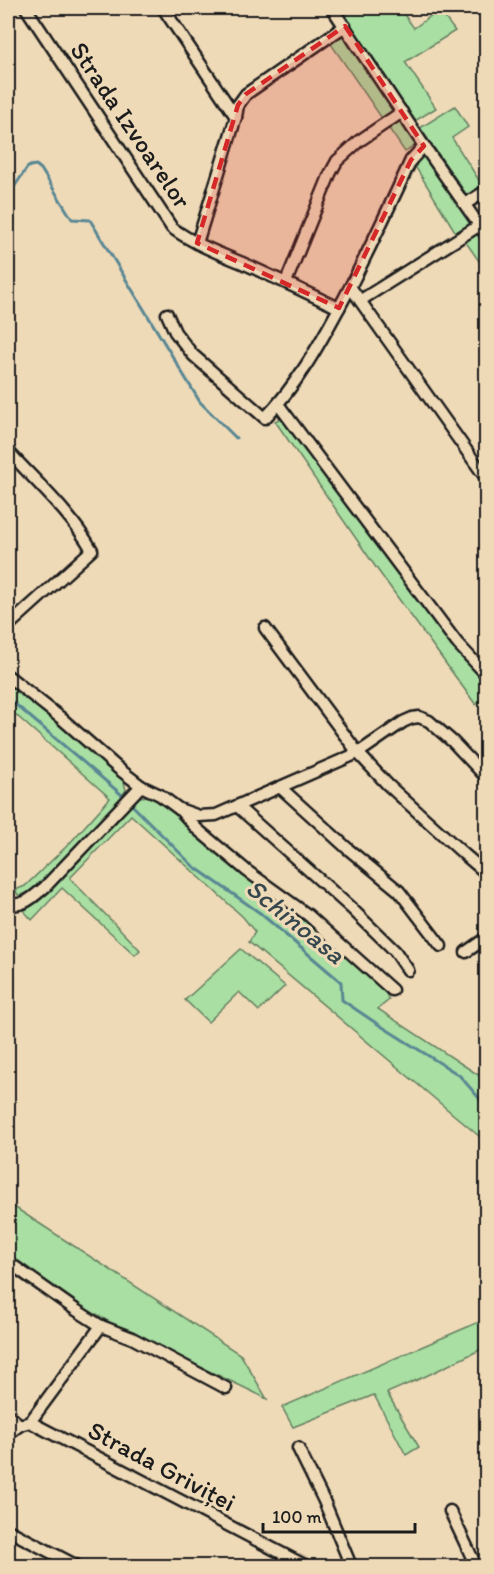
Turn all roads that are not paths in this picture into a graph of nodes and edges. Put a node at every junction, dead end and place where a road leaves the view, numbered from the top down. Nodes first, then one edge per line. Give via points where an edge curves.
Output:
1 (26, 8) edge
2 (163, 8) edge
3 (332, 8) edge
4 (345, 27) junction
5 (402, 112) junction
6 (236, 117) junction
7 (424, 146) junction
8 (486, 191) edge
9 (465, 204) junction
10 (480, 225) junction
11 (486, 235) edge
12 (197, 243) junction
13 (286, 282) junction
14 (351, 288) junction
15 (360, 300) junction
16 (339, 308) junction
17 (168, 314) dead end
18 (278, 404) junction
19 (8, 451) edge
20 (486, 478) edge
21 (8, 626) edge
22 (265, 627) dead end
23 (486, 674) edge
24 (8, 676) edge
25 (358, 753) junction
26 (486, 777) edge
27 (141, 786) junction
28 (281, 788) junction
29 (237, 806) junction
30 (179, 809) junction
31 (486, 873) edge
32 (8, 904) edge
33 (486, 938) edge
34 (441, 946) dead end
35 (466, 952) dead end
36 (408, 970) dead end
37 (392, 990) dead end
38 (8, 1262) edge
39 (101, 1326) junction
40 (226, 1388) dead end
41 (8, 1414) edge
42 (25, 1424) junction
43 (8, 1434) edge
44 (298, 1449) dead end
45 (450, 1511) dead end
46 (8, 1530) edge
47 (77, 1566) edge
48 (306, 1566) edge
49 (351, 1566) edge
50 (476, 1566) edge

1 - 12 street, Strada Izvoarelor via 172,228
2 - 6 street
3 - 4 street
4 - 5 street
4 - 6 street via 246,94
5 - 7 street
5 - 13 street via 337,161
6 - 12 street
7 - 9 street
7 - 14 street via 411,160
8 - 9 street
9 - 10 street
10 - 11 street
10 - 15 street
12 - 13 street, Strada Izvoarelor
13 - 16 street, Strada Izvoarelor
14 - 15 street
14 - 16 street
15 - 20 street
16 - 18 street via 324,338
17 - 18 street via 193,355 265,418
18 - 23 street via 457,643
19 - 21 street via 59,504 93,550
22 - 25 street
24 - 27 street
25 - 26 street via 403,722 419,717 453,742
25 - 28 street
25 - 31 street
27 - 30 street
27 - 32 street via 45,887 22,904
28 - 29 street
28 - 34 street via 399,891
29 - 30 street via 216,815 199,816
29 - 36 street via 358,915 395,951
30 - 37 street via 204,835 308,915
33 - 35 street
38 - 39 street
39 - 40 street via 132,1338
39 - 42 street
41 - 42 street, Strada Griviței
42 - 43 street
42 - 48 street, Strada Griviței
44 - 49 street
45 - 50 street
46 - 47 street

